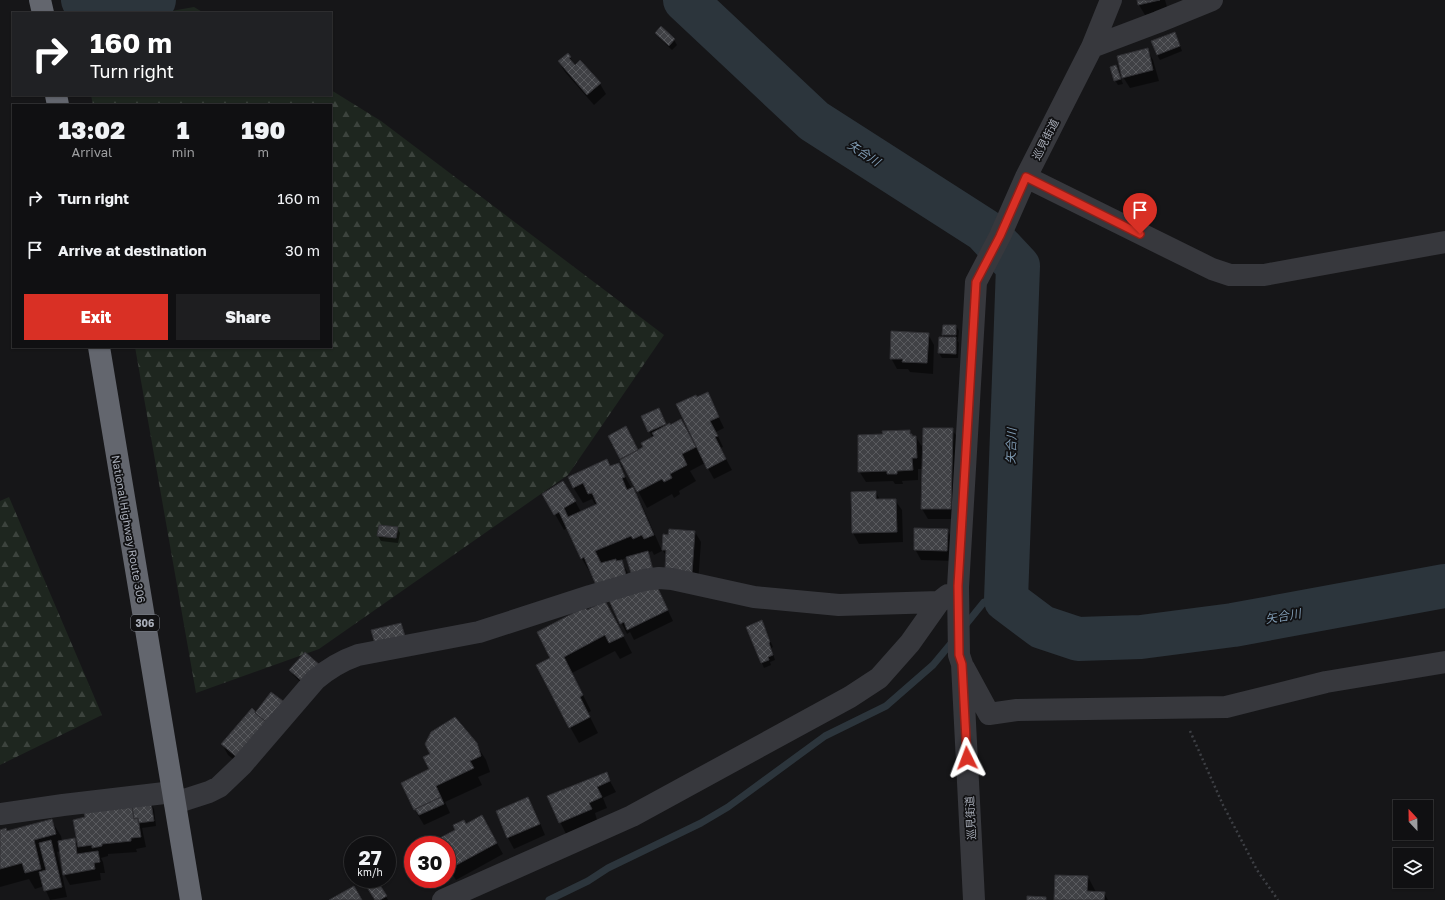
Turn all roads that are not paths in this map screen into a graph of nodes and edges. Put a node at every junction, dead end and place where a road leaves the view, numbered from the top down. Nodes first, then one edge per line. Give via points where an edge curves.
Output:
1 (40, 0) edge
2 (1111, 0) edge
3 (1212, 0) edge
4 (43, 12) edge
5 (1092, 47) junction
6 (1026, 177) junction
7 (1445, 242) edge
8 (99, 348) edge
9 (952, 598) junction
10 (960, 660) junction
11 (1445, 662) edge
12 (174, 798) junction
13 (0, 814) edge
14 (191, 900) edge
15 (443, 900) edge
16 (974, 900) edge

1 - 4 highway
2 - 5 street, 巡見街道
3 - 5 street
5 - 6 street, 巡見街道
6 - 7 street via 1212,269 1230,275 1264,275
6 - 9 street, 巡見街道 via 976,282
8 - 12 highway, National Highway Route 306 / 306
9 - 10 street, 巡見街道
9 - 12 street via 839,605 754,597 672,579 644,580 479,632 358,654 343,660 315,680 242,765 219,786 210,792
9 - 15 street via 883,673 850,697 632,816
10 - 11 street via 990,714 1018,710 1226,708 1326,682
10 - 16 street, 巡見街道
12 - 13 street via 64,805
12 - 14 highway, National Highway Route 306 / 306

